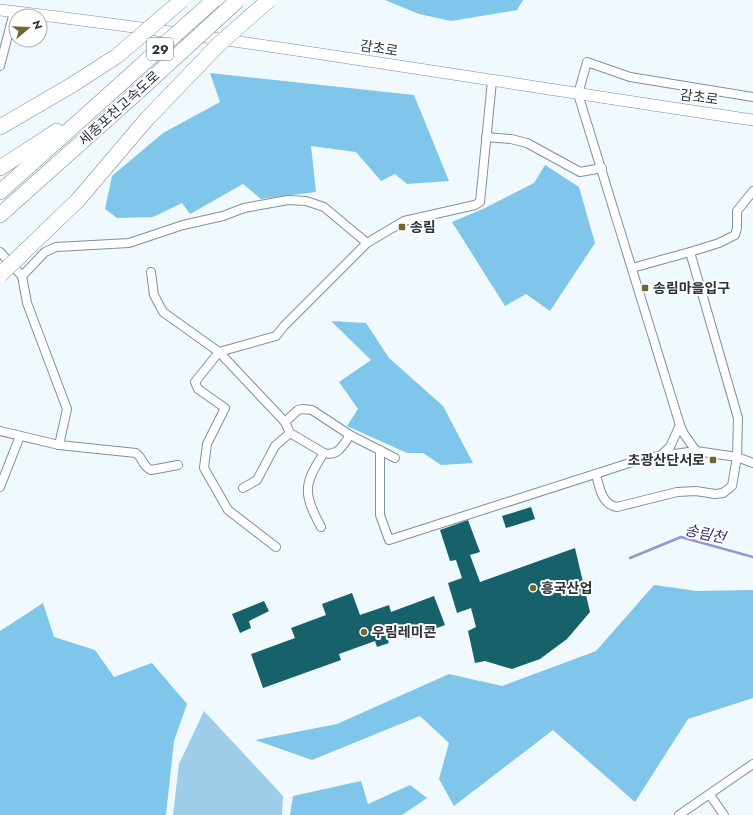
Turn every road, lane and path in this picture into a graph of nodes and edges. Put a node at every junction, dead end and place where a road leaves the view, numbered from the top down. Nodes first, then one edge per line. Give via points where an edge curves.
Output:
1 (182, 0) edge
2 (214, 0) edge
3 (238, 0) edge
4 (269, 0) edge
5 (48, 16) edge
6 (8, 35) edge
7 (0, 66) edge
8 (492, 81) junction
9 (578, 94) junction
10 (753, 97) edge
11 (92, 110) junction
12 (753, 120) edge
13 (0, 127) edge
14 (486, 137) junction
15 (4, 165) edge
16 (602, 168) junction
17 (753, 191) edge
18 (0, 192) edge
19 (0, 215) edge
20 (368, 243) junction
21 (0, 252) edge
22 (690, 252) junction
23 (632, 268) junction
24 (151, 272) dead end
25 (0, 274) edge
26 (22, 276) junction
27 (219, 352) junction
28 (285, 422) junction
29 (680, 425) junction
30 (0, 431) edge
31 (290, 433) junction
32 (350, 435) junction
33 (20, 436) junction
34 (59, 445) junction
35 (380, 450) junction
36 (696, 451) junction
37 (324, 453) junction
38 (660, 456) junction
39 (737, 457) junction
40 (395, 458) dead end
41 (753, 462) edge
42 (178, 465) dead end
43 (596, 474) junction
44 (0, 487) edge
45 (243, 488) dead end
46 (321, 527) dead end
47 (276, 547) dead end
48 (753, 764) edge
49 (710, 795) junction
50 (679, 815) edge
51 (724, 815) edge

1 - 13 highway, bridge via 116,56
2 - 11 highway, 세종포천고속도로 / 29, bridge
3 - 19 highway, 세종포천고속도로 / 29, bridge
4 - 25 highway, bridge via 219,44 146,120 78,200
5 - 8 main road, 감초로 via 258,44
6 - 7 street
8 - 9 main road, 감초로
8 - 14 street
9 - 10 street via 587,62 630,77
9 - 12 main road, 감초로
9 - 16 street
11 - 15 highway
11 - 18 highway, 세종포천고속도로 / 29
14 - 16 street via 528,143 580,172
14 - 20 street via 480,202 404,221
16 - 23 street
17 - 22 street via 737,211 735,235
20 - 26 street via 324,207 306,201 288,200 244,208 129,243 56,248 45,252
20 - 27 street via 276,336
21 - 26 street
22 - 23 street
22 - 39 street via 738,418
23 - 29 street
24 - 27 street via 154,295 163,312
26 - 34 street via 27,303 67,409
27 - 28 street
27 - 47 street via 195,384 198,389 226,408 207,444 204,468 228,510
28 - 31 street
28 - 32 street via 298,410 307,409
29 - 36 street
29 - 38 street via 670,447
30 - 33 street
31 - 37 street
31 - 45 street via 275,446 257,480
32 - 35 street
32 - 37 street via 338,452
33 - 34 street
33 - 44 street
34 - 42 street via 136,453 151,470
35 - 40 street
35 - 43 street via 380,515 389,540
36 - 38 street
36 - 39 street
37 - 46 street via 312,472 307,488 307,498
38 - 43 street via 645,458
39 - 41 street
39 - 43 street via 732,486 723,493 677,492 617,507 610,506 605,501
48 - 49 street
49 - 50 street
49 - 51 street

